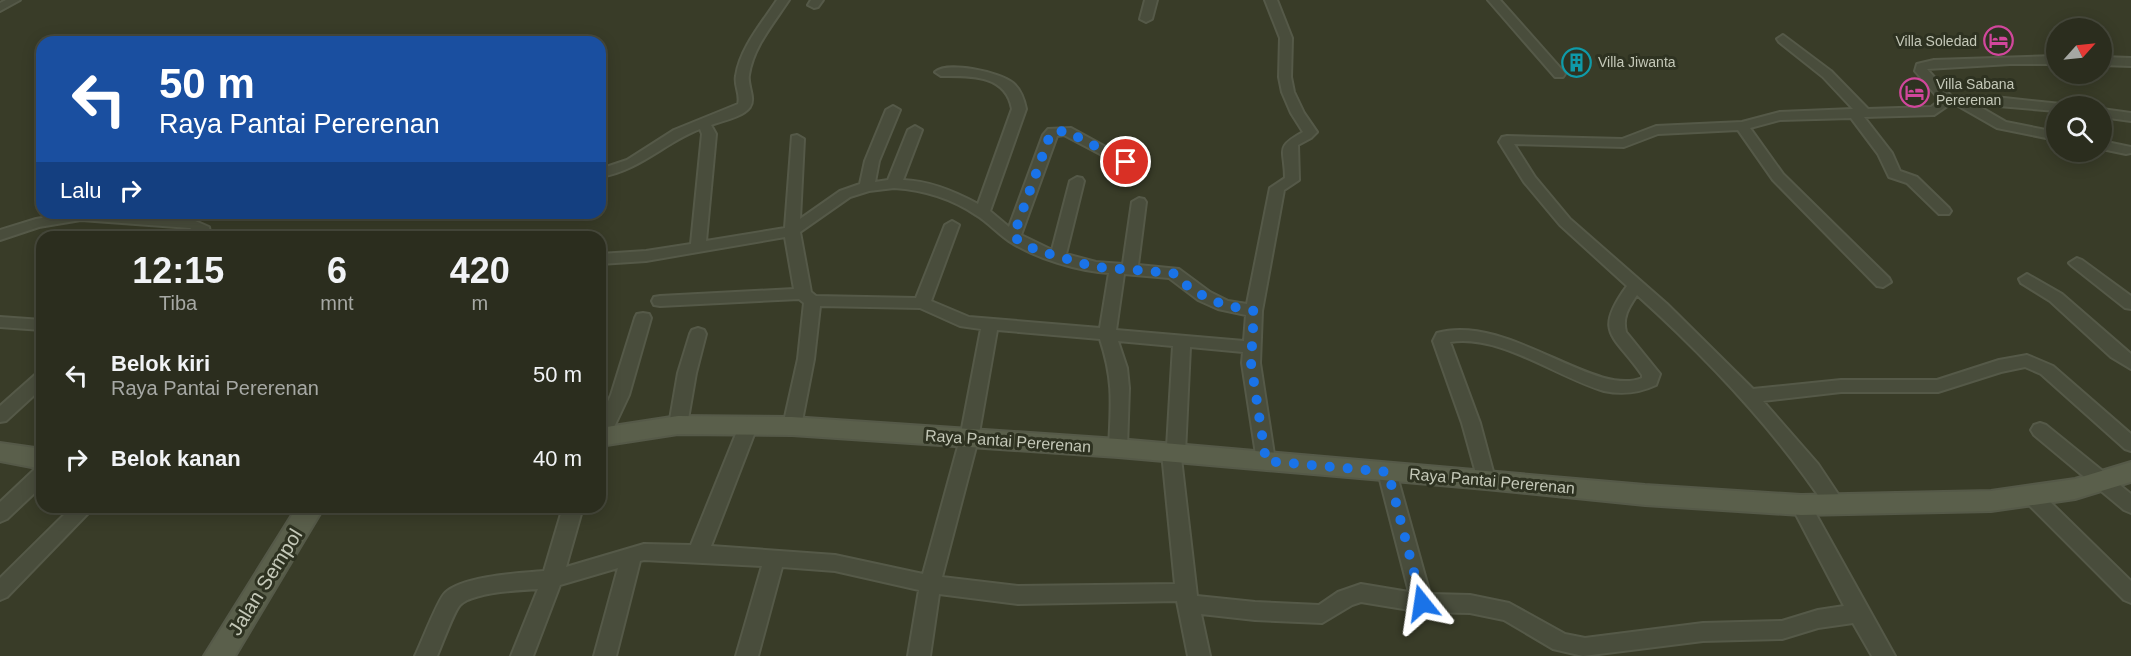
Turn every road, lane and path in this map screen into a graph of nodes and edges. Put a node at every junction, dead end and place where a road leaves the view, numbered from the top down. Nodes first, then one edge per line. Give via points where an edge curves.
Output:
1 (14, 0) edge
2 (783, 0) edge
3 (1151, 0) edge
4 (1271, 0) edge
5 (1494, 0) edge
6 (0, 8) edge
7 (1146, 19) dead end
8 (1783, 39) dead end
9 (2046, 60) edge
10 (2112, 61) edge
11 (2131, 62) edge
12 (942, 72) dead end
13 (1559, 74) dead end
14 (1951, 100) junction
15 (2046, 106) edge
16 (893, 110) dead end
17 (1858, 112) junction
18 (2112, 114) edge
19 (2131, 117) edge
20 (704, 123) junction
21 (1742, 126) junction
22 (915, 130) dead end
23 (2046, 134) edge
24 (797, 139) dead end
25 (2112, 147) edge
26 (2126, 150) dead end
27 (1126, 162) dead end
28 (606, 172) edge
29 (1077, 181) dead end
30 (894, 184) junction
31 (867, 188) junction
32 (1139, 202) dead end
33 (1944, 211) dead end
34 (982, 212) junction
35 (62, 219) edge
36 (123, 219) edge
37 (952, 225) dead end
38 (204, 231) edge
39 (792, 231) junction
40 (0, 235) edge
41 (1013, 237) junction
42 (698, 246) junction
43 (1058, 257) junction
44 (606, 259) edge
45 (2077, 263) dead end
46 (1123, 270) junction
47 (2026, 279) dead end
48 (1883, 282) dead end
49 (1636, 286) junction
50 (808, 297) junction
51 (660, 302) dead end
52 (922, 303) junction
53 (2131, 304) edge
54 (1254, 311) junction
55 (643, 318) dead end
56 (990, 324) junction
57 (36, 325) edge
58 (4, 326) edge
59 (698, 334) dead end
60 (1107, 334) junction
61 (1182, 341) junction
62 (1252, 347) junction
63 (2131, 363) edge
64 (36, 383) edge
65 (1749, 396) junction
66 (0, 416) edge
67 (606, 424) edge
68 (749, 424) junction
69 (678, 425) junction
70 (792, 426) junction
71 (2040, 430) dead end
72 (606, 436) edge
73 (969, 439) junction
74 (2131, 444) edge
75 (1118, 448) junction
76 (0, 452) edge
77 (1174, 453) junction
78 (36, 458) edge
79 (1266, 461) junction
80 (1388, 472) junction
81 (2131, 472) edge
82 (1486, 479) junction
83 (36, 480) edge
84 (2104, 481) junction
85 (2033, 497) junction
86 (1801, 505) junction
87 (1835, 505) junction
88 (2131, 505) edge
89 (78, 513) edge
90 (307, 513) edge
91 (571, 513) edge
92 (0, 514) edge
93 (698, 553) junction
94 (632, 555) junction
95 (774, 560) junction
96 (552, 579) junction
97 (930, 584) junction
98 (0, 591) edge
99 (2131, 594) edge
100 (1188, 598) junction
101 (1422, 603) junction
102 (1858, 613) junction
103 (219, 656) edge
104 (426, 656) edge
105 (522, 656) edge
106 (605, 656) edge
107 (747, 656) edge
108 (919, 656) edge
109 (1199, 656) edge
110 (1884, 656) edge

1 - 6 street
2 - 20 street via 746,63 740,80 746,99 744,106
3 - 7 street
4 - 54 street via 1287,44 1287,86 1298,117 1310,132 1292,144 1292,180 1277,188
5 - 13 street
8 - 17 street via 1827,74
9 - 14 street via 1934,64 1921,68
10 - 11 street
12 - 34 street via 983,75 1008,86 1019,99 1019,109
14 - 15 street
14 - 17 street via 1934,111
14 - 23 street via 2002,125
16 - 31 street via 872,160
17 - 21 street via 1780,116
17 - 33 street via 1885,153 1893,174 1912,180
18 - 19 street
20 - 28 street via 680,133 624,169
20 - 42 street via 708,143
21 - 48 street via 1778,177
21 - 49 street via 1656,130 1624,142 1507,140 1545,200
22 - 30 street
24 - 39 street
25 - 26 street
27 - 41 street via 1066,131 1053,132
29 - 43 street
30 - 31 street
30 - 34 street via 946,193
31 - 39 street via 845,194
32 - 46 street
34 - 41 street
35 - 40 street
36 - 38 street via 193,224
37 - 52 street
39 - 42 street
39 - 50 street
41 - 43 street
42 - 44 street
43 - 46 street
45 - 53 street
46 - 54 street via 1173,273 1204,296
46 - 60 street
47 - 63 street via 2069,306
49 - 65 street
49 - 82 street via 1618,307 1614,319 1616,329 1652,374 1650,381 1639,386 1622,389 1604,385 1497,342 1463,335 1443,337 1441,341 1471,423
50 - 51 street
50 - 52 street
50 - 70 street via 806,359
52 - 56 street via 966,322
54 - 62 street
55 - 67 street via 620,395
56 - 60 street
56 - 73 street
57 - 58 street
59 - 69 street
60 - 61 street
60 - 75 street via 1120,388
61 - 62 street
61 - 77 street
62 - 79 street
64 - 66 street
65 - 74 street via 1841,386 1938,386 2027,361 2047,370
65 - 87 street via 1811,469
68 - 69 street, Raya Pantai Pererenan
68 - 70 street, Raya Pantai Pererenan
68 - 93 street
69 - 72 street, Raya Pantai Pererenan
70 - 73 street, Raya Pantai Pererenan
71 - 84 street
73 - 75 street, Raya Pantai Pererenan
73 - 97 street
75 - 77 street, Raya Pantai Pererenan
76 - 78 street
77 - 79 street, Raya Pantai Pererenan
77 - 100 street
79 - 80 street, Raya Pantai Pererenan
80 - 82 street, Raya Pantai Pererenan
80 - 101 street
81 - 84 street, Raya Pantai Pererenan
82 - 86 street, Raya Pantai Pererenan
83 - 92 street
84 - 85 street, Raya Pantai Pererenan
84 - 88 street
85 - 87 street, Raya Pantai Pererenan
85 - 99 street
86 - 87 street, Raya Pantai Pererenan
86 - 102 street
89 - 98 street
90 - 103 street, Jalan Sempol
91 - 96 street
93 - 94 street via 659,551
93 - 95 street
94 - 96 street
94 - 106 street
95 - 97 street via 835,563
95 - 107 street
96 - 104 street via 467,591 452,599
96 - 105 street
97 - 100 street via 1018,595
97 - 108 street
100 - 101 street via 1255,612 1322,614 1345,598 1361,593
100 - 109 street
101 - 102 street via 1493,607 1561,642 1585,647 1703,632 1782,630
102 - 110 street

